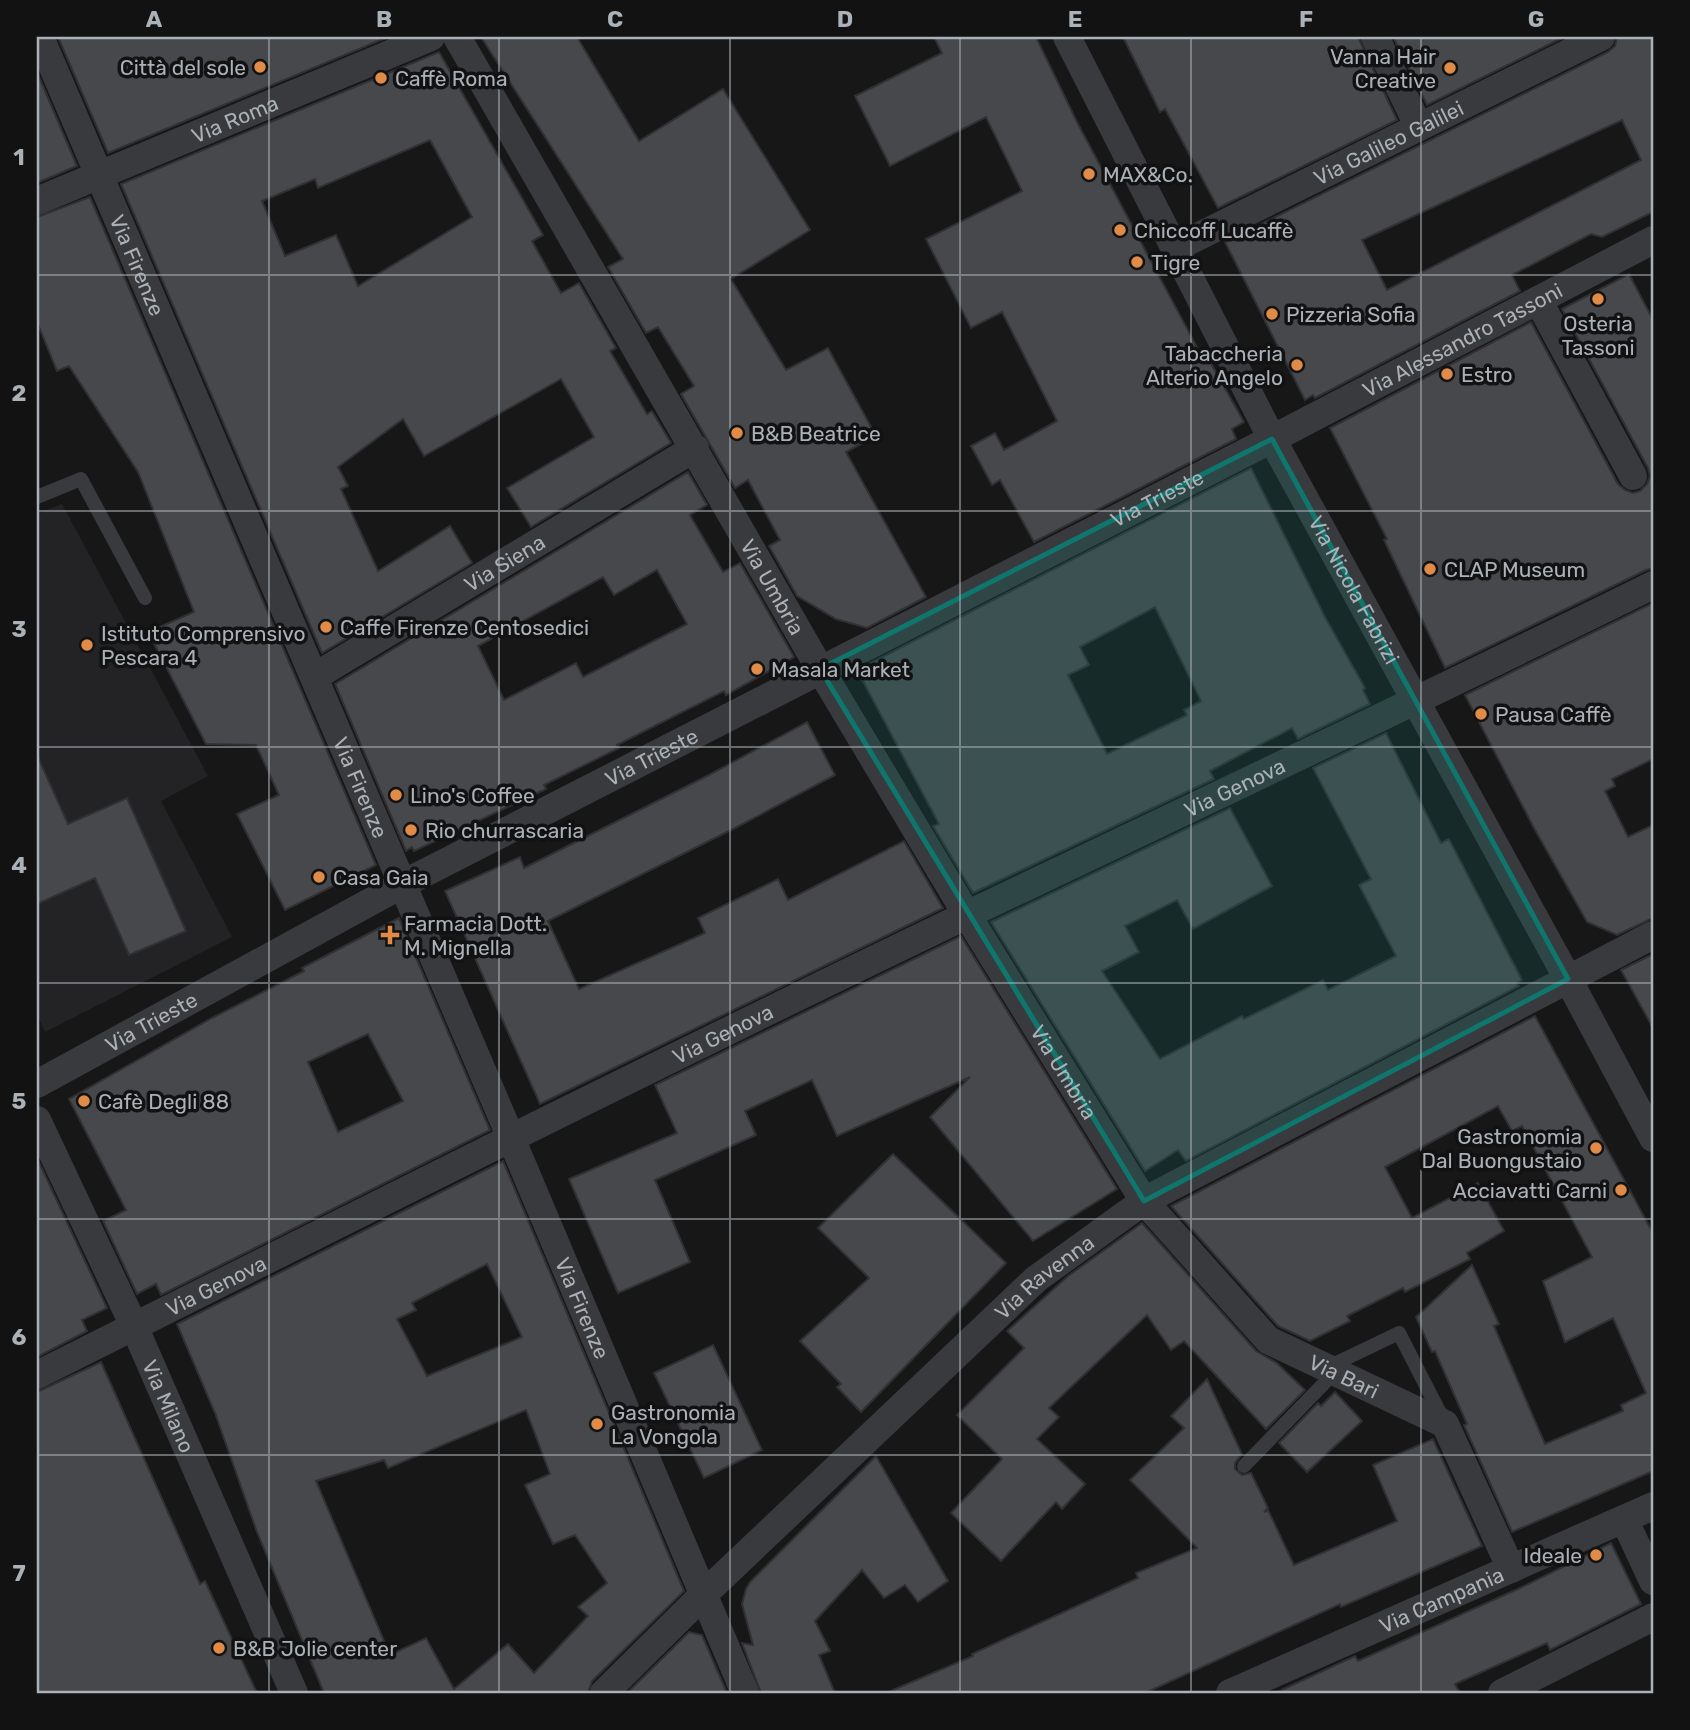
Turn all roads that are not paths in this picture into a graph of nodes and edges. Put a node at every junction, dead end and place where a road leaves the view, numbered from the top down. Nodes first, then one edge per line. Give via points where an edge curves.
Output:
1 (40, 37) edge
2 (431, 37) edge
3 (457, 37) edge
4 (1067, 37) edge
5 (1375, 37) edge
6 (1601, 37) edge
7 (1419, 127) junction
8 (100, 174) junction
9 (37, 201) edge
10 (1653, 240) edge
11 (1175, 247) junction
12 (1538, 300) junction
13 (1272, 439) junction
14 (695, 448) junction
15 (1633, 476) dead end
16 (37, 497) edge
17 (1653, 585) edge
18 (145, 598) dead end
19 (820, 670) junction
20 (314, 677) junction
21 (1415, 703) junction
22 (403, 884) junction
23 (967, 915) junction
24 (1653, 935) edge
25 (1568, 979) junction
26 (37, 1084) edge
27 (37, 1120) edge
28 (511, 1138) junction
29 (1653, 1138) edge
30 (1144, 1201) junction
31 (134, 1326) junction
32 (1330, 1370) junction
33 (37, 1375) edge
34 (1446, 1424) junction
35 (1244, 1466) dead end
36 (1653, 1506) edge
37 (1624, 1519) junction
38 (1511, 1569) junction
39 (1653, 1581) edge
40 (703, 1595) junction
41 (1653, 1616) edge
42 (294, 1693) edge
43 (604, 1693) edge
44 (745, 1693) edge
45 (1230, 1693) edge
46 (1502, 1693) edge

1 - 8 street, Via Firenze
2 - 8 street, Via Roma
3 - 14 street, Via Umbria
4 - 11 street, Via Nicola Fabrizi
5 - 7 street
6 - 7 street, Via Galileo Galilei
7 - 11 street, Via Galileo Galilei
8 - 9 street, Via Roma
8 - 20 street, Via Firenze
10 - 12 street, Via Alessandro Tassoni
11 - 13 street, Via Nicola Fabrizi
12 - 13 street, Via Alessandro Tassoni
12 - 15 street
13 - 19 street, Via Trieste
13 - 21 street, Via Nicola Fabrizi
14 - 19 street, Via Umbria
14 - 20 street, Via Siena
16 - 18 lane via 81,479
17 - 21 street, Via Genova
19 - 22 street, Via Trieste
19 - 23 street, Via Umbria
20 - 22 street, Via Firenze
21 - 23 street, Via Genova
21 - 25 street, Via Nicola Fabrizi
22 - 26 street, Via Trieste
22 - 28 street, Via Firenze
23 - 28 street, Via Genova
23 - 30 street, Via Umbria
24 - 25 street, Via Ravenna
25 - 29 street, Via Nicola Fabrizi
25 - 30 street, Via Ravenna
27 - 31 street, Via Milano
28 - 31 street, Via Genova
28 - 40 street, Via Firenze
30 - 32 street, Via Bari via 1268,1340
30 - 40 street, Via Ravenna via 1035,1279
31 - 33 street, Via Genova
31 - 42 street, Via Milano
32 - 34 street, Via Bari
32 - 34 lane via 1399,1333
32 - 35 lane
34 - 38 street
36 - 37 street, Via Campania
37 - 38 street, Via Campania
37 - 39 street
38 - 45 street, Via Campania
40 - 43 street, Via Ravenna
40 - 44 street, Via Firenze
41 - 46 street

